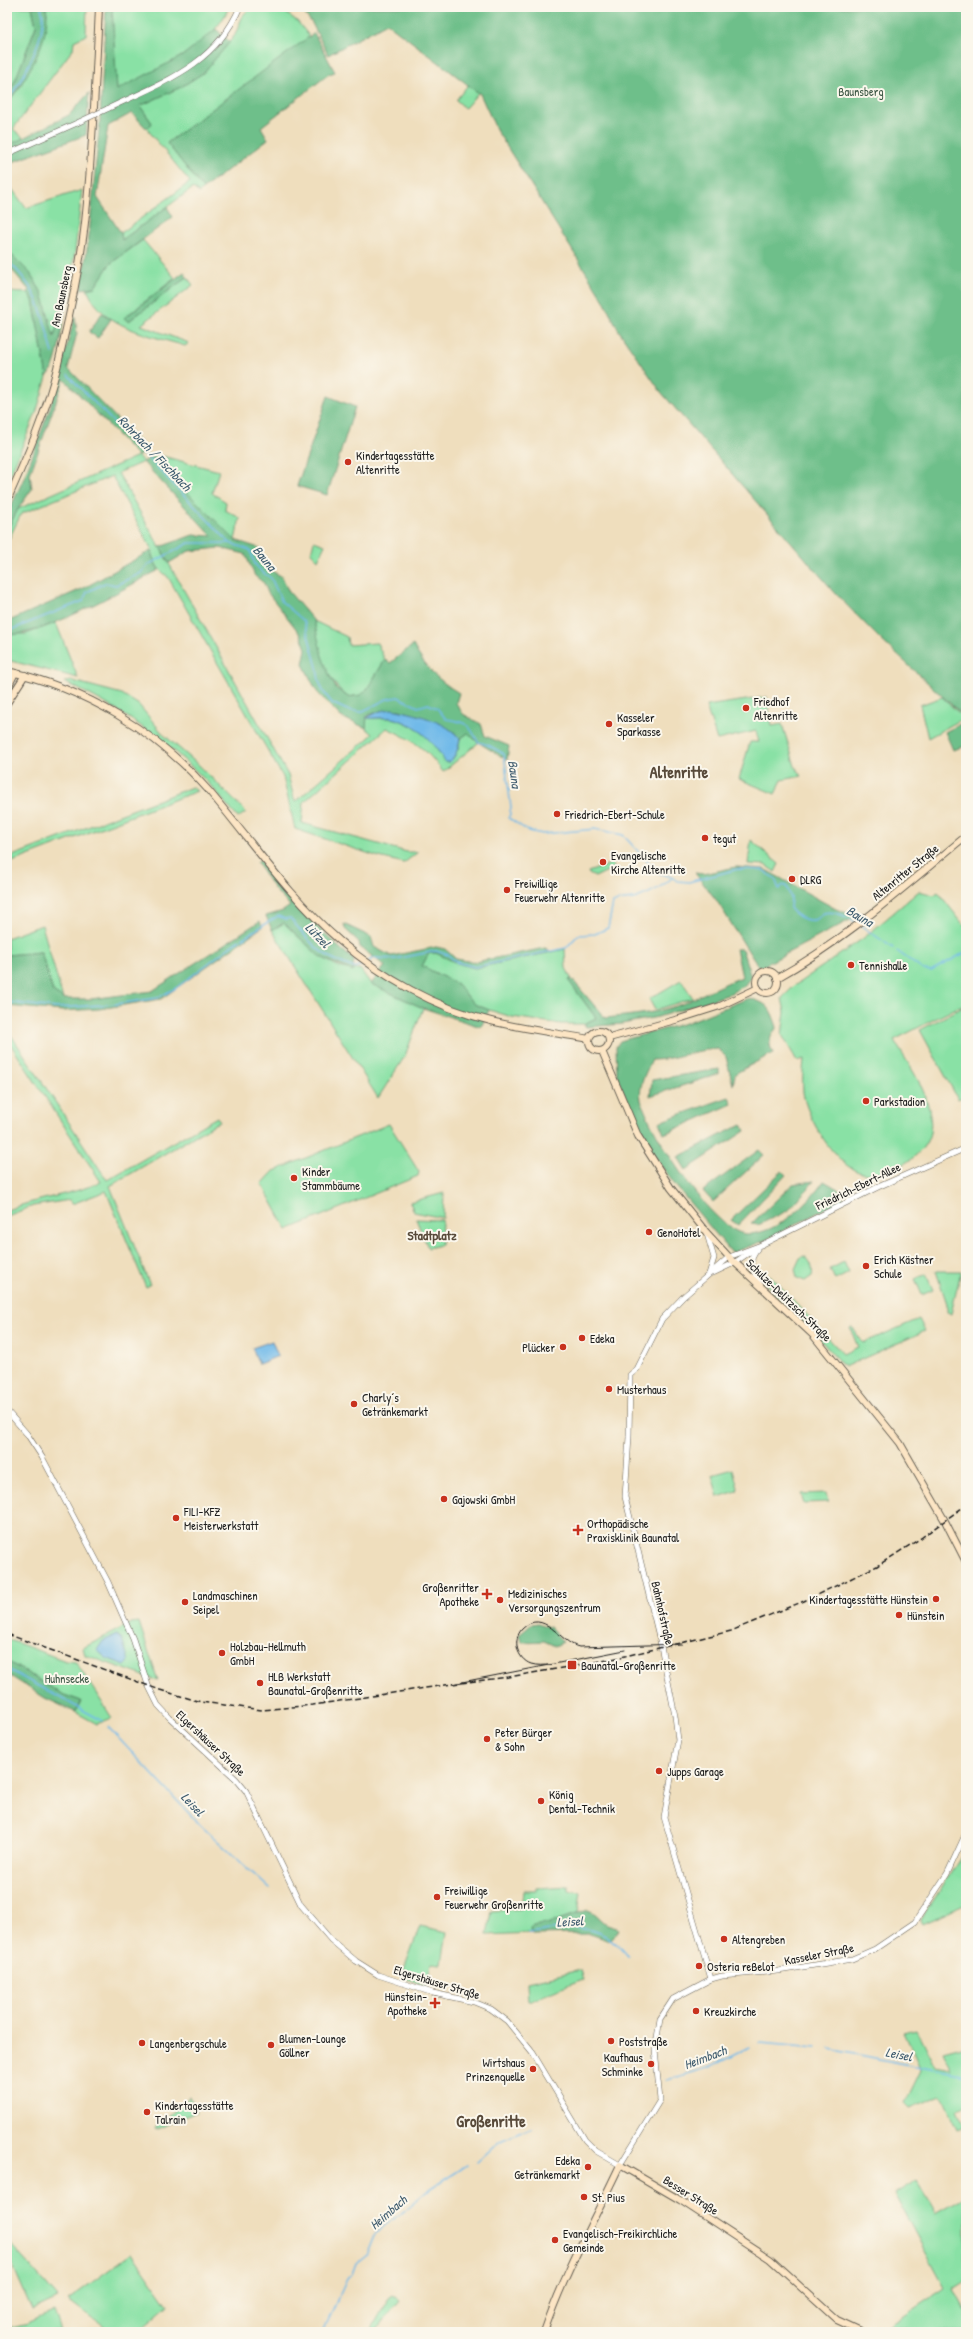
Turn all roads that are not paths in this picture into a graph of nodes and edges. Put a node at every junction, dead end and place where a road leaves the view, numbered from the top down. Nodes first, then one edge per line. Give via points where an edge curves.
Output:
1 (99, 7) edge
2 (240, 7) edge
3 (7, 154) edge
4 (7, 501) edge
5 (7, 671) edge
6 (15, 673) junction
7 (24, 675) junction
8 (7, 689) edge
9 (7, 702) edge
10 (966, 836) edge
11 (777, 978) junction
12 (758, 988) junction
13 (609, 1038) junction
14 (589, 1039) junction
15 (602, 1051) junction
16 (966, 1148) edge
17 (706, 1232) junction
18 (761, 1245) junction
19 (729, 1257) junction
20 (734, 1263) junction
21 (708, 1275) junction
22 (760, 1284) junction
23 (7, 1411) edge
24 (966, 1562) edge
25 (966, 1833) edge
26 (711, 1979) junction
27 (533, 2053) joint
28 (620, 2165) junction
29 (544, 2332) edge
30 (863, 2332) edge

1 - 4 main road, Am Baunsberg via 84,232 58,361 34,439
2 - 3 street, bridge via 216,47 190,68
5 - 6 main road
6 - 7 main road
6 - 8 main road
7 - 9 main road
7 - 14 main road via 90,699 125,719 160,744 208,790 292,893 323,926 379,970 417,993 489,1021
10 - 11 main road, Altenritter Straße via 864,919 802,964
11 - 12 main road, Altenritter Straße via 773,991 762,992
11 - 12 main road via 771,972 762,972 758,977
12 - 13 main road via 720,1006 679,1020
13 - 14 main road via 605,1032 598,1031 592,1033
13 - 15 main road via 609,1044
14 - 15 main road via 592,1049
15 - 17 main road, Schulze-Delitzsch-Straße via 624,1107 645,1148 671,1188
16 - 18 street, Friedrich-Ebert-Allee via 878,1187
17 - 19 main road, Schulze-Delitzsch-Straße
17 - 21 street via 714,1258
18 - 19 street
18 - 20 street
18 - 22 street via 752,1258 753,1270
19 - 20 main road, Schulze-Delitzsch-Straße
19 - 21 street, Bahnhofstraße
20 - 21 street
20 - 22 main road, Schulze-Delitzsch-Straße
21 - 26 street, Bahnhofstraße via 662,1319 637,1369 630,1375 630,1431 624,1497 660,1641 675,1716 677,1748 664,1817
22 - 24 main road, Schulze-Delitzsch-Straße via 813,1335 900,1443
23 - 27 street, Elgershäuser Straße via 42,1457 108,1582 158,1705 246,1791 301,1905 331,1940 356,1961 378,1975 433,1993 474,2002 491,2010 507,2021
25 - 26 street, Kasseler Straße via 947,1874 915,1922 875,1949 852,1959 778,1972
26 - 28 street via 673,1999 660,2019 655,2050 660,2100
27 - 28 street, Besser Straße via 584,2140 596,2151
28 - 29 main road via 577,2251 552,2307
28 - 30 main road, Besser Straße via 680,2200 770,2259 837,2320

